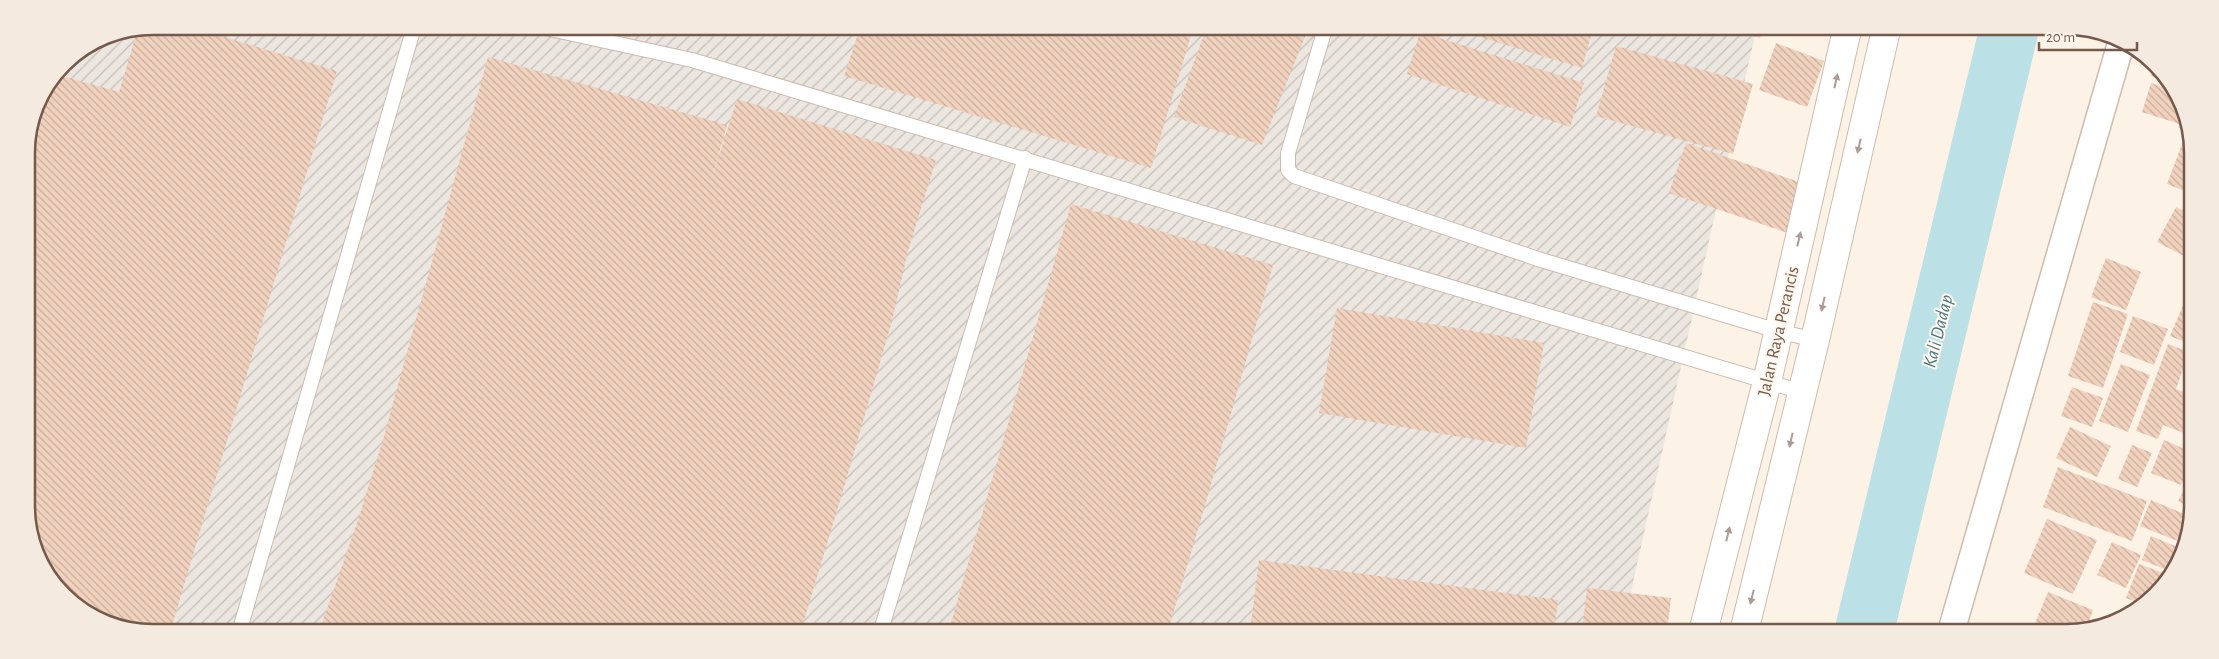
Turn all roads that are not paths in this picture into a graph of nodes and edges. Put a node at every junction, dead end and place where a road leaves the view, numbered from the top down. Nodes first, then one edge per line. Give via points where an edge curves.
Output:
1 (412, 35) edge
2 (578, 35) edge
3 (1323, 35) edge
4 (1846, 35) edge
5 (1885, 35) edge
6 (2119, 48) edge
7 (1025, 158) junction
8 (1778, 331) junction
9 (1815, 340) junction
10 (1767, 382) junction
11 (1802, 392) junction
12 (241, 624) edge
13 (883, 624) edge
14 (1705, 624) edge
15 (1746, 624) edge
16 (1953, 624) edge

1 - 12 lane
2 - 7 lane via 692,60
3 - 8 lane via 1288,154 1288,170 1294,176 1538,259
8 -> 4 street, Jalan Raya Perancis
5 -> 9 street
6 - 16 street
7 - 10 lane
7 - 13 lane
8 - 9 lane
8 - 10 street, Jalan Raya Perancis
9 - 11 street
10 - 11 lane
14 -> 10 street, Jalan Raya Perancis
11 -> 15 street

